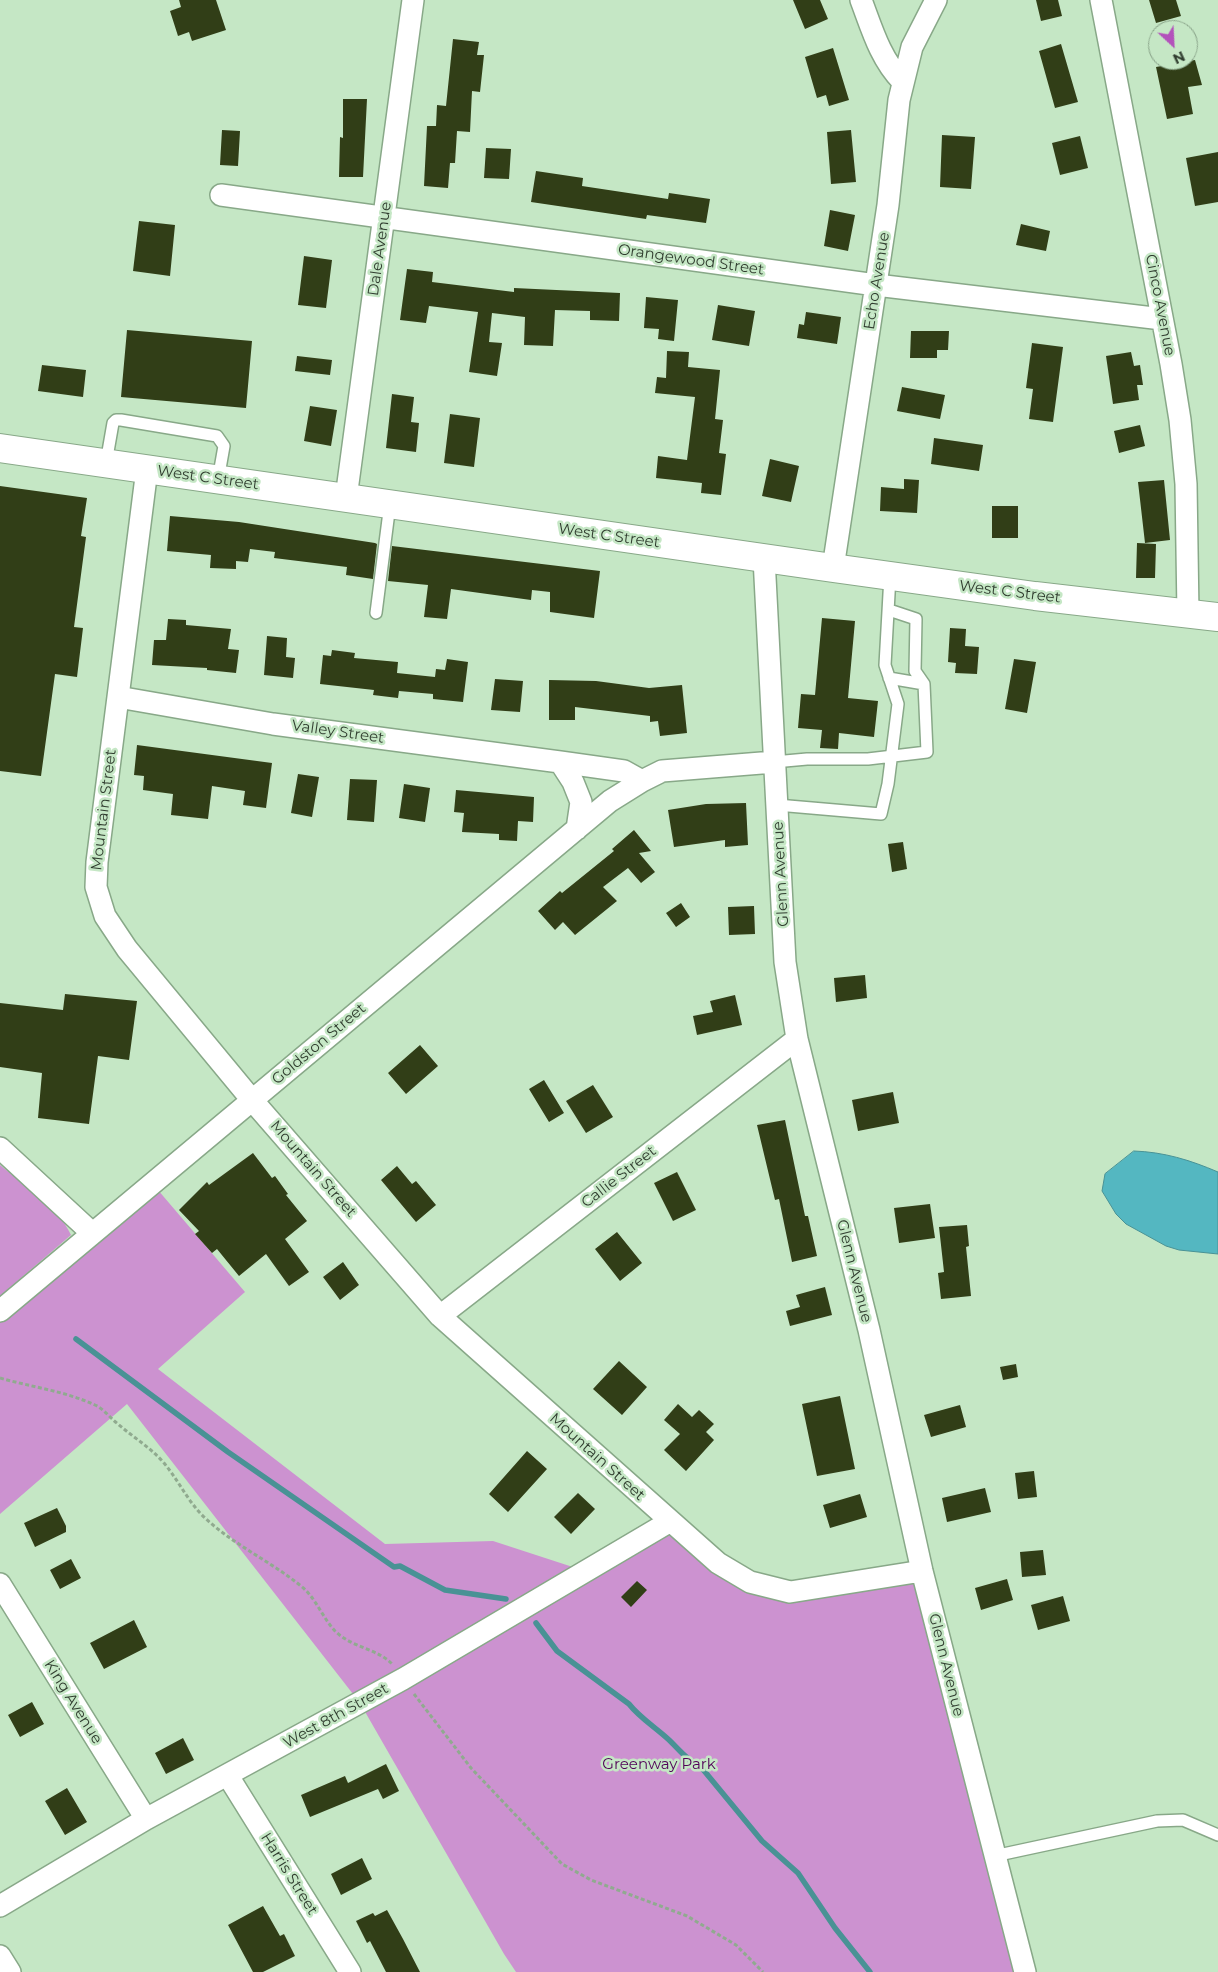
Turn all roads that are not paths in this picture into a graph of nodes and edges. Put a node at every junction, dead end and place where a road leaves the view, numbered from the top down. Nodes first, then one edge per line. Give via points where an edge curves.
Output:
1 (413, 0) edge
2 (861, 0) edge
3 (936, 0) edge
4 (1101, 0) edge
5 (902, 81) junction
6 (221, 195) dead end
7 (384, 219) junction
8 (876, 285) junction
9 (1162, 319) junction
10 (0, 448) edge
11 (106, 463) junction
12 (147, 469) junction
13 (218, 480) junction
14 (346, 498) junction
15 (390, 504) junction
16 (764, 558) junction
17 (833, 568) junction
18 (890, 576) junction
19 (890, 610) junction
20 (376, 613) dead end
21 (1188, 614) junction
22 (1218, 617) edge
23 (889, 678) junction
24 (924, 684) junction
25 (118, 697) junction
26 (891, 756) junction
27 (560, 762) junction
28 (774, 762) junction
29 (642, 781) junction
30 (777, 805) junction
31 (577, 829) junction
32 (798, 1039) junction
33 (252, 1100) junction
34 (0, 1148) edge
35 (92, 1233) junction
36 (0, 1311) edge
37 (440, 1316) junction
38 (669, 1522) junction
39 (922, 1570) junction
40 (0, 1584) edge
41 (228, 1776) junction
42 (146, 1819) junction
43 (1218, 1835) edge
44 (994, 1856) junction
45 (0, 1906) edge
46 (0, 1956) edge
47 (10, 1972) edge
48 (350, 1972) edge
49 (1025, 1972) edge

1 - 7 street, Dale Avenue
2 - 5 street via 889,67
3 - 5 street, Echo Avenue via 912,47
4 - 9 street, Cinco Avenue
5 - 8 street, Echo Avenue
6 - 7 street, Orangewood Street
7 - 8 street, Orangewood Street
7 - 14 street, Dale Avenue
8 - 9 street, Orangewood Street
8 - 17 street, Echo Avenue
9 - 21 street, Cinco Avenue via 1180,420 1186,484
10 - 11 main road, West C Street
11 - 12 main road, West C Street
11 - 13 lane via 113,423 121,420 217,436 224,446
12 - 13 main road, West C Street
12 - 25 street, Mountain Street
13 - 14 main road, West C Street
14 - 15 main road, West C Street
15 - 16 main road, West C Street
15 - 20 lane
16 - 17 main road, West C Street
16 - 28 street, Glenn Avenue
17 - 18 main road, West C Street
18 - 19 lane
18 - 21 main road, West C Street
19 - 23 lane via 885,665
19 - 24 lane via 916,620 915,670
21 - 22 main road, West C Street
23 - 24 lane
23 - 26 lane via 898,704
24 - 26 lane via 927,752
25 - 27 street, Valley Street via 273,724
25 - 33 street, Mountain Street via 97,862 96,887 105,916 127,949
26 - 28 lane
26 - 30 lane via 881,814
27 - 29 street, Valley Street via 624,771
27 - 31 street via 581,802
28 - 29 street via 662,771
28 - 30 street, Glenn Avenue
29 - 31 street, Goldston Street via 610,801
30 - 32 street, Glenn Avenue via 785,962
31 - 33 street, Goldston Street
32 - 37 street, Callie Street
32 - 39 street, Glenn Avenue via 869,1330
33 - 35 street, Goldston Street
33 - 37 street, Mountain Street
34 - 35 street
35 - 36 street, Goldston Street
37 - 38 street, Mountain Street
38 - 39 street, Mountain Street via 718,1563 750,1582 790,1592
38 - 41 street, West 8th Street via 402,1679
39 - 44 street, Glenn Avenue
40 - 42 street, King Avenue
41 - 42 street, West 8th Street
41 - 48 street, Harris Street
42 - 45 street, West 8th Street
43 - 44 lane via 1183,1820 1157,1821
44 - 49 street, Glenn Avenue
46 - 47 street

